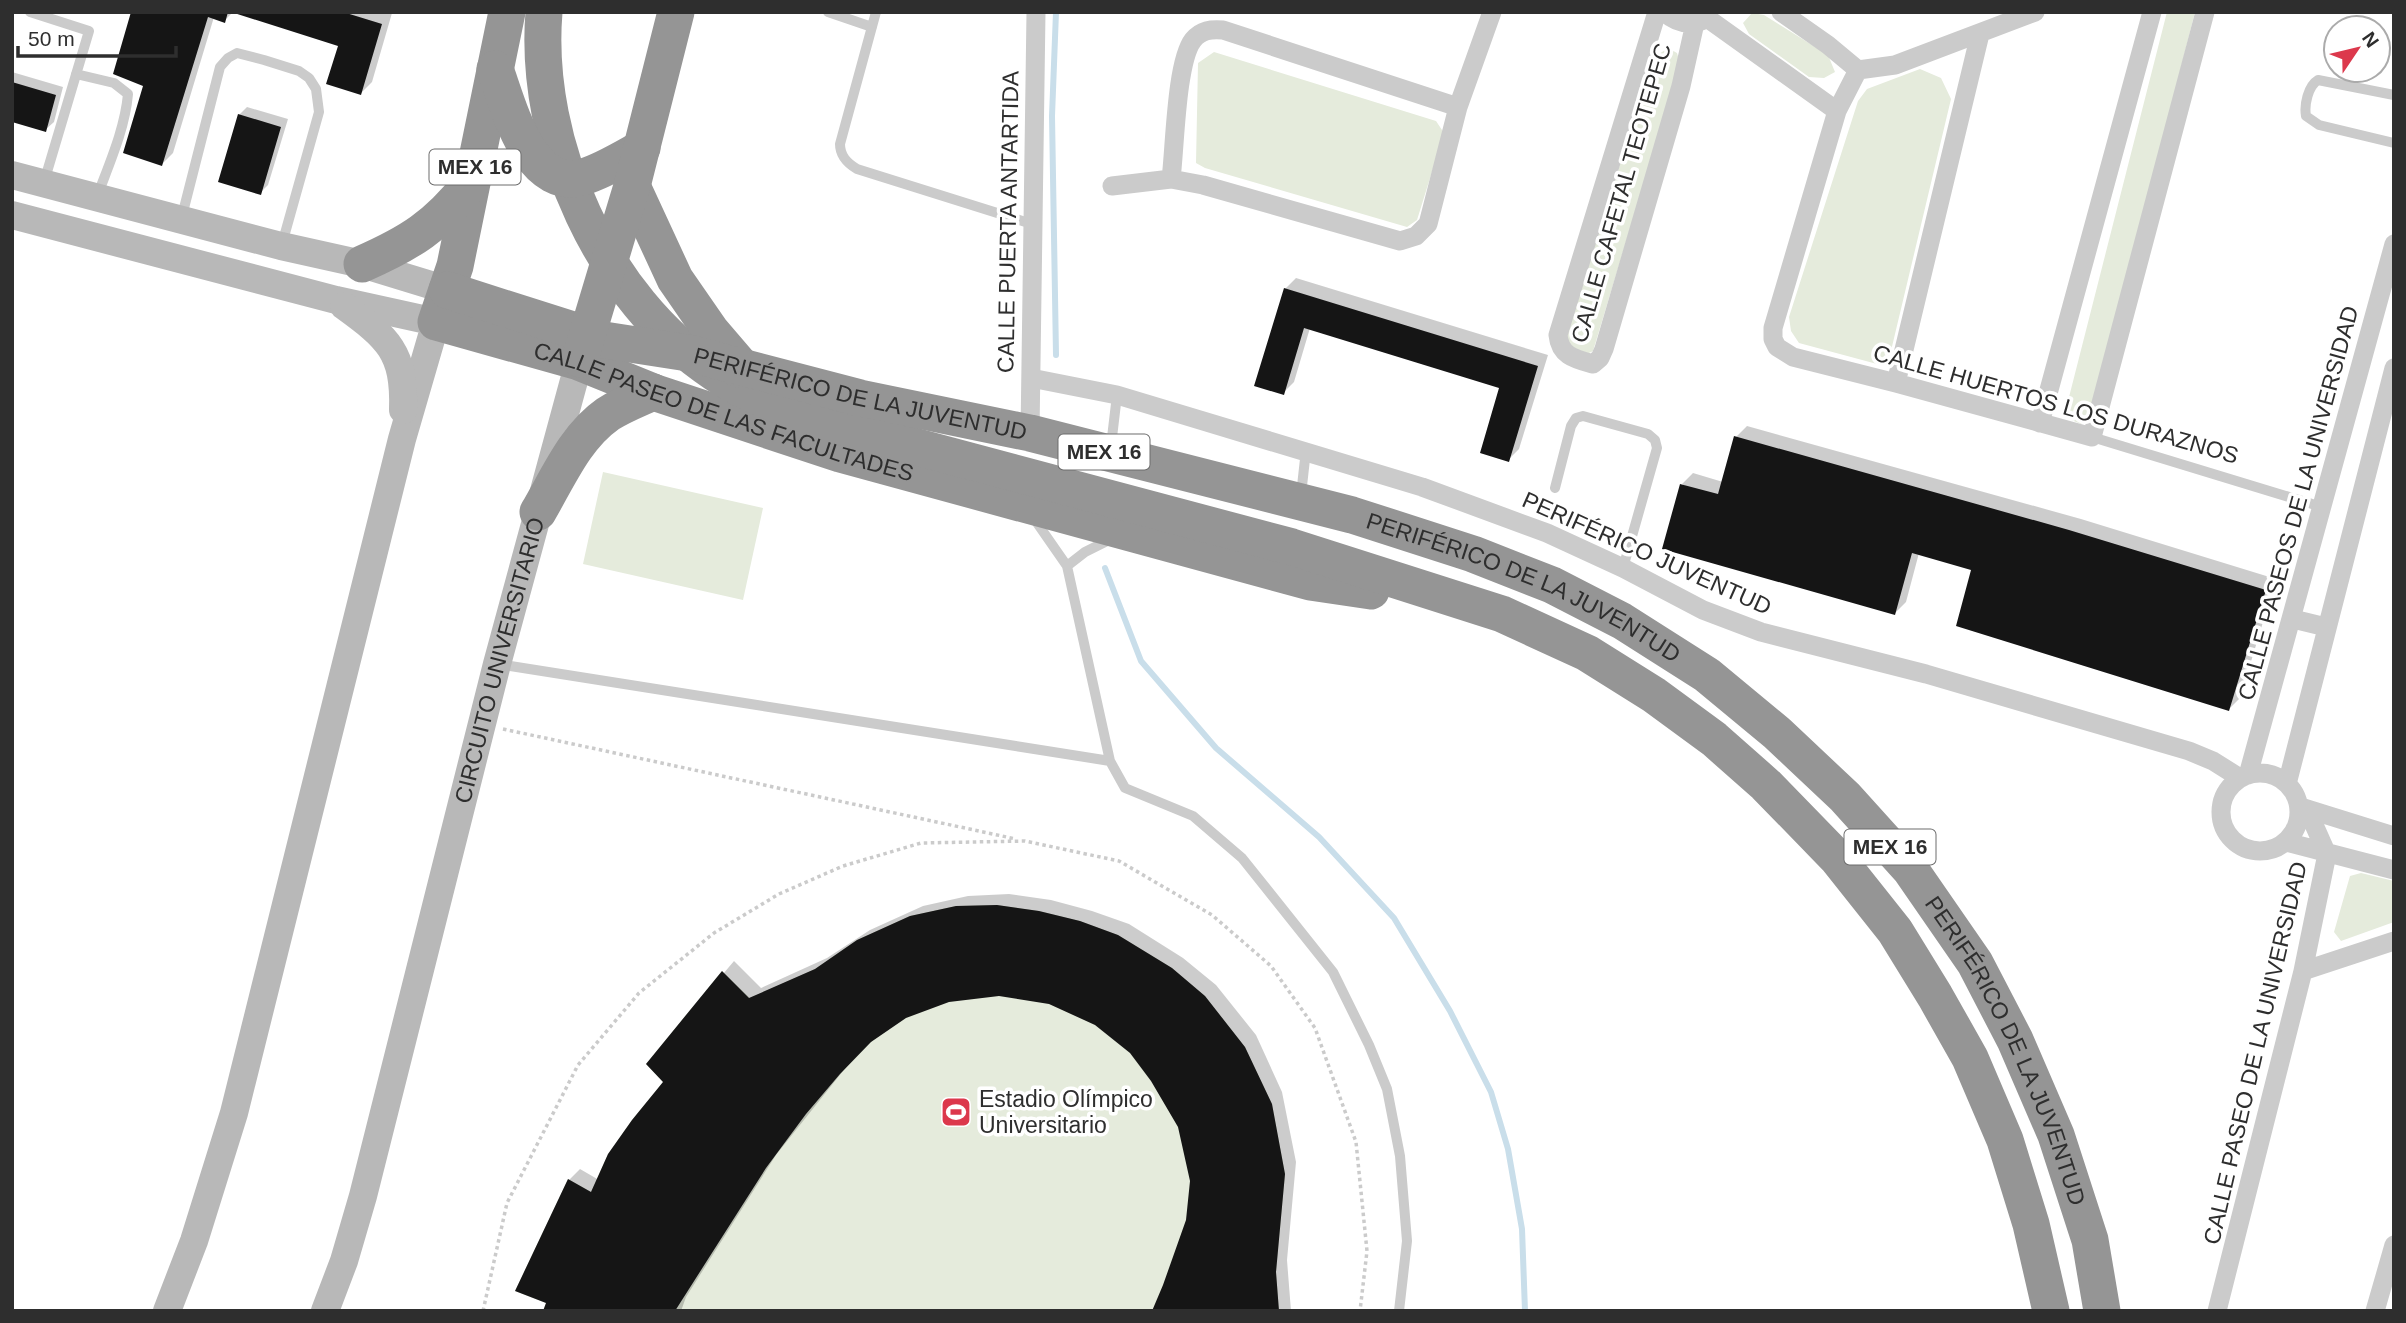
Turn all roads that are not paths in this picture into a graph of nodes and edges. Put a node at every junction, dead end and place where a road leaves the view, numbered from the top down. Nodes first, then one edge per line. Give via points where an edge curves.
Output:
1 (30, 12) edge
2 (544, 12) edge
3 (676, 12) edge
4 (828, 12) edge
5 (876, 12) edge
6 (1036, 12) edge
7 (1492, 12) edge
8 (1657, 12) edge
9 (1664, 12) edge
10 (1782, 12) edge
11 (2035, 12) edge
12 (2152, 12) edge
13 (2205, 12) edge
14 (1705, 18) edge
15 (872, 27) junction
16 (1980, 34) junction
17 (502, 35) edge
18 (1858, 70) junction
19 (76, 74) junction
20 (2394, 95) edge
21 (1458, 107) junction
22 (1838, 111) junction
23 (2394, 143) edge
24 (642, 148) junction
25 (12, 175) edge
26 (1171, 179) junction
27 (471, 183) junction
28 (44, 184) junction
29 (632, 186) junction
30 (1112, 186) dead end
31 (97, 198) junction
32 (12, 215) edge
33 (181, 220) junction
34 (1032, 224) junction
35 (2394, 244) edge
36 (281, 246) junction
37 (362, 264) junction
38 (336, 300) junction
39 (441, 306) junction
40 (583, 349) junction
41 (736, 365) junction
42 (2394, 368) edge
43 (1031, 378) junction
44 (1896, 383) junction
45 (653, 392) junction
46 (1117, 396) junction
47 (728, 418) junction
48 (2040, 423) junction
49 (1030, 433) junction
50 (2092, 437) junction
51 (402, 439) junction
52 (1306, 450) junction
53 (1110, 453) junction
54 (1555, 488) dead end
55 (1300, 502) junction
56 (1020, 504) junction
57 (2322, 507) junction
58 (538, 512) junction
59 (1100, 534) junction
60 (1067, 566) junction
61 (1623, 568) junction
62 (1435, 594) junction
63 (2292, 619) junction
64 (2326, 627) junction
65 (497, 664) junction
66 (1110, 761) junction
67 (2244, 776) junction
68 (2287, 784) junction
69 (2303, 808) junction
70 (2394, 836) edge
71 (2286, 842) junction
72 (2327, 854) junction
73 (2394, 870) edge
74 (2394, 941) edge
75 (2303, 971) junction
76 (2394, 1245) edge
77 (167, 1311) edge
78 (325, 1311) edge
79 (1399, 1311) edge
80 (2052, 1311) edge
81 (2102, 1311) edge
82 (2217, 1311) edge
83 (2375, 1311) edge

1 - 19 lane via 89,31
2 - 62 highway, PERIFÉRICO DE LA JUVENTUD via 543,76 551,120 563,165 590,226 616,271 665,333 714,373 780,406 842,427 1292,547
3 - 24 highway, CIRCUITO UNIVERSITARIO
4 - 15 lane
5 - 15 lane
6 - 34 street, CALLE PUERTA ANTARTIDA
7 - 21 street
8 - 14 street, CALLE CAFETAL TEOTEPEC via 1558,335 1564,353 1593,364 1604,349
9 - 14 street via 1674,20
10 - 18 street
11 - 16 street
12 - 48 street
13 - 50 street
14 - 22 street
15 - 34 lane via 839,144 845,159 857,169
16 - 18 street via 1895,65
16 - 44 street
17 - 24 highway via 524,145 542,166 568,178 582,177
17 - 27 highway, MEX 16
18 - 22 street
19 - 28 lane
19 - 31 lane via 114,83 128,94
20 - 23 lane via 2318,80 2311,86 2305,110 2319,125
21 - 26 street via 1428,224 1408,240
21 - 26 street via 1223,30 1206,30 1193,40 1186,54
22 - 44 street, CALLE HUERTOS LOS DURAZNOS via 1773,339 1793,357
24 - 29 highway, CIRCUITO UNIVERSITARIO
25 - 28 main road, CALLE PASEO DE LAS FACULTADES
26 - 30 street
27 - 37 highway via 447,212 409,242
27 - 39 highway, MEX 16 via 455,266
28 - 31 main road, CALLE PASEO DE LAS FACULTADES
29 - 40 highway, CIRCUITO UNIVERSITARIO
29 - 41 highway via 676,279
31 - 33 main road, CALLE PASEO DE LAS FACULTADES
32 - 38 main road, CALLE PASEO DE LAS FACULTADES
33 - 36 main road, CALLE PASEO DE LAS FACULTADES
33 - 36 lane via 220,66 237,53 264,60 309,78 316,89 319,112
34 - 43 street, CALLE PUERTA ANTARTIDA
35 - 57 street, CALLE PASEOS DE LA UNIVERSIDAD
36 - 37 main road, CALLE PASEO DE LAS FACULTADES
37 - 39 main road, CALLE PASEO DE LAS FACULTADES
38 - 39 main road, CALLE PASEO DE LAS FACULTADES
38 - 51 main road via 379,332 393,350 401,375
39 - 40 highway, CALLE PASEO DE LAS FACULTADES / MEX 16
39 - 51 main road, MEX 16
40 - 41 highway, PERIFÉRICO DE LA JUVENTUD / MEX 16 via 604,340 688,352
40 - 45 highway, CALLE PASEO DE LAS FACULTADES / MEX 16
40 - 58 main road, CIRCUITO UNIVERSITARIO
41 - 47 highway via 723,397
41 - 49 highway, PERIFÉRICO DE LA JUVENTUD / MEX 16 via 860,398
42 - 64 street
43 - 46 street, PERIFÉRICO JUVENTUD
43 - 49 street, CALLE PUERTA ANTARTIDA
44 - 48 street, CALLE HUERTOS LOS DURAZNOS
45 - 47 highway, CALLE PASEO DE LAS FACULTADES / MEX 16
45 - 58 highway via 610,413 593,427
46 - 52 street, PERIFÉRICO JUVENTUD
46 - 53 lane
47 - 56 highway, CALLE PASEO DE LAS FACULTADES / MEX 16
48 - 50 street, CALLE HUERTOS LOS DURAZNOS
49 - 53 highway, PERIFÉRICO DE LA JUVENTUD / MEX 16
50 - 57 lane, CALLE HUERTOS LOS DURAZNOS
51 - 77 main road, MEX 16 via 234,1114
52 - 55 lane
52 - 61 street, PERIFÉRICO JUVENTUD via 1491,511
53 - 55 highway, PERIFÉRICO DE LA JUVENTUD / MEX 16
54 - 61 lane via 1576,418 1648,434 1655,440 1657,448
55 - 81 highway, PERIFÉRICO DE LA JUVENTUD / MEX 16 via 1473,554 1552,585 1622,621 1707,675 1845,797 1910,869 1975,963 2015,1040 2056,1135 2090,1240
56 - 59 highway, CALLE PASEO DE LAS FACULTADES / MEX 16
56 - 60 lane
57 - 63 street, CALLE PASEOS DE LA UNIVERSIDAD
58 - 65 main road, CIRCUITO UNIVERSITARIO
59 - 60 lane
59 - 62 highway, CALLE PASEO DE LAS FACULTADES / MEX 16 via 1310,582 1393,594
60 - 66 lane
61 - 67 street, PERIFÉRICO JUVENTUD via 1703,610 1761,632 1926,674 2189,751
62 - 80 highway, PERIFÉRICO DE LA JUVENTUD / MEX 16 via 1514,619 1587,653 1654,695 1766,785 1837,858 1895,931 1970,1058 2005,1140
63 - 64 street
63 - 67 street, CALLE PASEOS DE LA UNIVERSIDAD
64 - 68 street
65 - 66 lane
65 - 78 main road, CIRCUITO UNIVERSITARIO via 363,1196
66 - 79 lane via 1125,788 1193,816 1242,858 1333,972 1387,1089 1400,1156 1407,1241
67 - 68 street via 2269,774
67 - 71 street via 2224,798 2221,810 2229,834 2238,844 2262,851
68 - 69 street
69 - 70 street
69 - 71 street
69 - 72 street, CALLE PASEO DE LA UNIVERSIDAD
71 - 72 street
72 - 73 street
72 - 75 street, CALLE PASEO DE LA UNIVERSIDAD
74 - 75 street
75 - 82 street, CALLE PASEO DE LA UNIVERSIDAD
76 - 83 street

